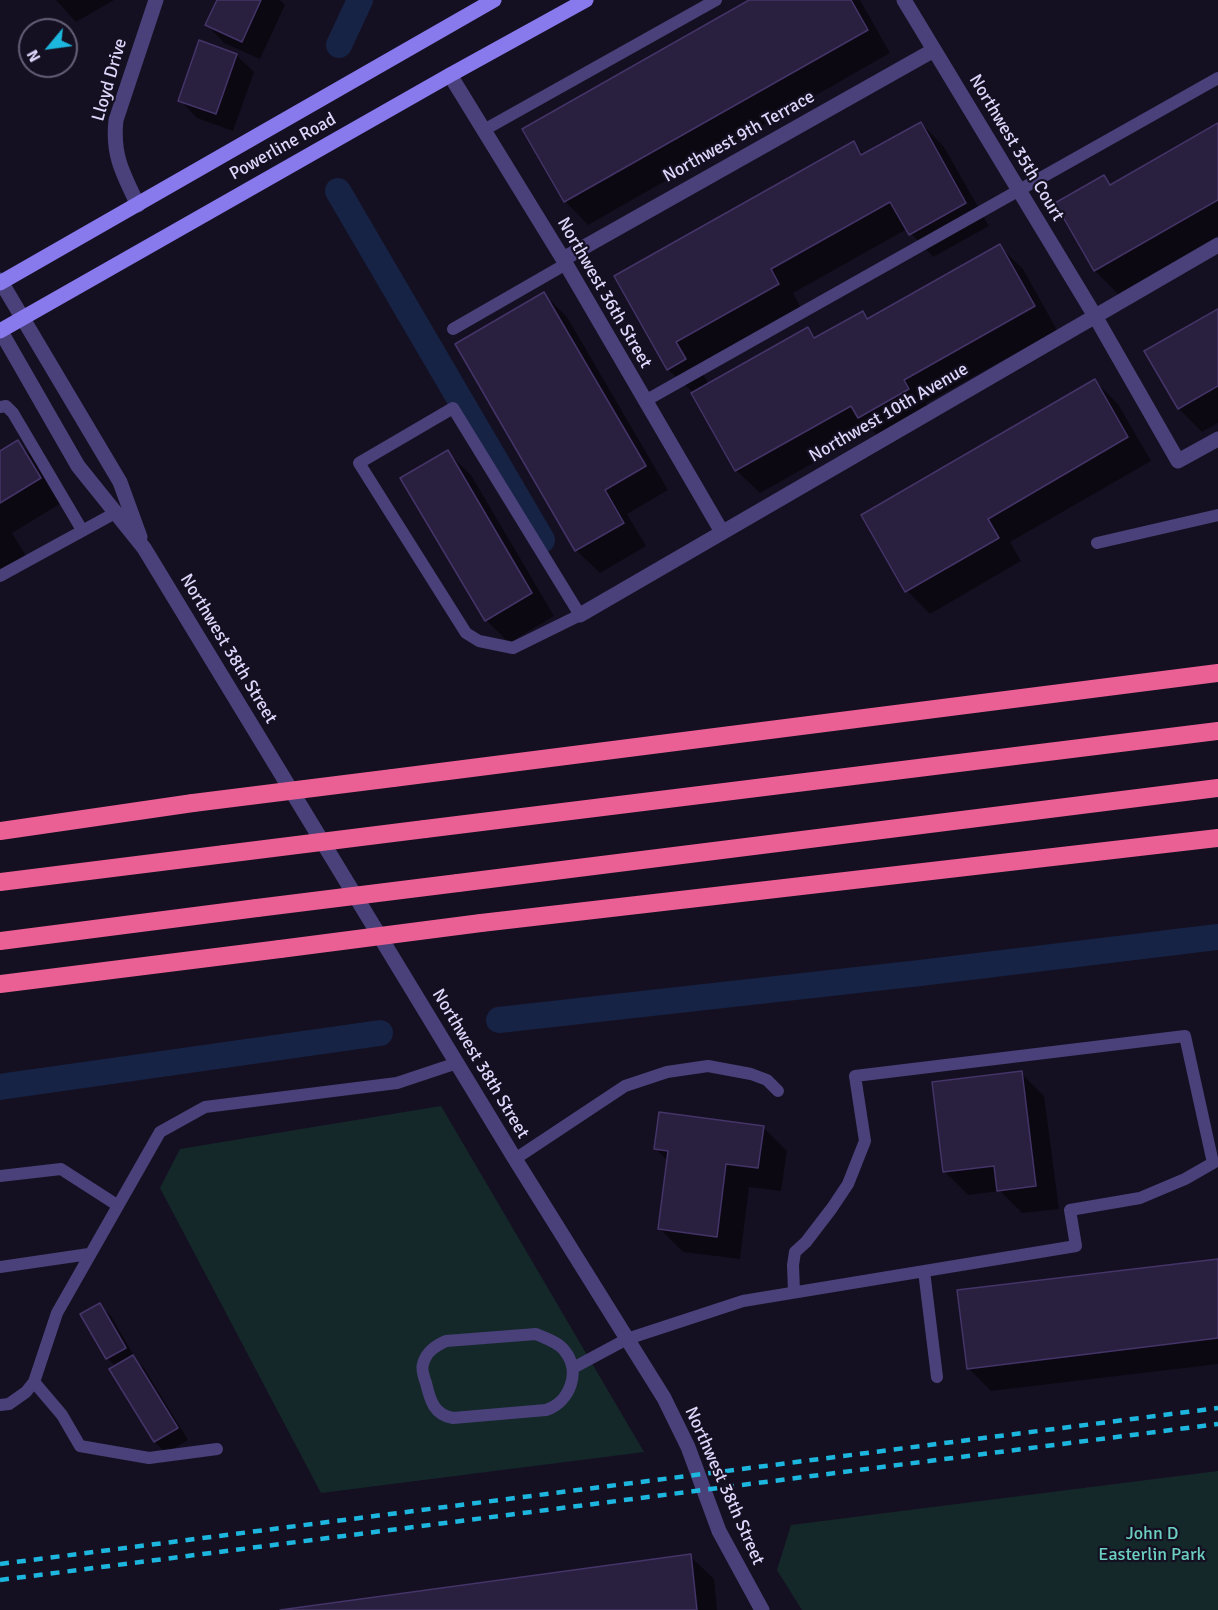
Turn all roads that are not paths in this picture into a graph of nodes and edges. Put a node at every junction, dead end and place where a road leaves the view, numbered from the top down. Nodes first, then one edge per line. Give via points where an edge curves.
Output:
1 (156, 0) edge
2 (494, 0) edge
3 (586, 0) edge
4 (716, 0) edge
5 (904, 0) edge
6 (934, 50) junction
7 (450, 75) junction
8 (1218, 78) edge
9 (484, 130) junction
10 (1018, 189) junction
11 (138, 205) junction
12 (1218, 245) edge
13 (564, 261) junction
14 (0, 281) edge
15 (1095, 316) junction
16 (23, 317) junction
17 (453, 328) dead end
18 (0, 331) edge
19 (645, 401) junction
20 (0, 407) edge
21 (1218, 439) edge
22 (115, 513) junction
23 (1218, 515) edge
24 (82, 530) junction
25 (722, 532) junction
26 (1097, 543) dead end
27 (144, 548) junction
28 (0, 576) edge
29 (580, 615) junction
30 (1218, 661) edge
31 (1218, 673) edge
32 (1139, 683) junction
33 (1218, 731) edge
34 (1218, 788) edge
35 (0, 831) edge
36 (1218, 838) edge
37 (0, 882) edge
38 (0, 940) edge
39 (0, 984) edge
40 (457, 1063) junction
41 (778, 1091) dead end
42 (515, 1159) junction
43 (0, 1176) edge
44 (117, 1205) junction
45 (89, 1254) junction
46 (0, 1267) edge
47 (924, 1271) junction
48 (794, 1292) junction
49 (627, 1339) junction
50 (573, 1368) junction
51 (938, 1377) dead end
52 (34, 1382) junction
53 (0, 1405) edge
54 (217, 1449) dead end
55 (762, 1610) edge

1 - 11 street, Lloyd Drive via 116,120 114,142 118,165
2 - 11 main road, Powerline Road
3 - 7 main road, Powerline Road
4 - 9 lane
5 - 6 street, Northwest 35th Court
6 - 10 street, Northwest 35th Court
6 - 13 street, Northwest 9th Terrace
7 - 9 street, Northwest 36th Street
7 - 16 main road, Powerline Road
8 - 10 lane
9 - 13 street, Northwest 36th Street
10 - 15 street, Northwest 35th Court
10 - 19 lane
11 - 14 main road, Powerline Road
12 - 15 street, Northwest 10th Avenue
13 - 17 lane
13 - 19 street, Northwest 36th Street
14 - 16 street, Northwest 38th Street
15 - 21 street, Northwest 35th Court via 1178,461
15 - 25 street, Northwest 10th Avenue
16 - 18 main road, Powerline Road
16 - 27 street, Northwest 38th Street via 120,482
18 - 22 street, Northwest 38th Street via 69,452
19 - 25 street, Northwest 36th Street
20 - 24 lane via 6,406 13,413
22 - 24 lane
22 - 27 street, Northwest 38th Street
23 - 26 lane
24 - 28 lane
25 - 29 street, Northwest 10th Avenue
27 - 40 street, Northwest 38th Street
29 - 29 lane via 453,408 359,463 466,633 479,641 513,648
30 - 32 highway
31 - 32 highway
32 - 35 highway, bridge
33 - 37 highway, bridge
34 - 38 highway, bridge
36 - 39 highway, bridge via 481,923
40 - 42 street, Northwest 38th Street
40 - 44 lane via 397,1083 205,1107 160,1132
41 - 42 lane via 767,1080 751,1074 708,1066 667,1072 625,1086
42 - 49 street, Northwest 38th Street
43 - 44 lane via 62,1169
44 - 45 lane
45 - 46 lane
45 - 52 lane via 57,1313
47 - 48 lane
47 - 48 lane via 1076,1246 1070,1210 1140,1198 1213,1163 1185,1036 855,1076 865,1141 848,1184 795,1252
47 - 51 lane
48 - 49 lane via 743,1301
49 - 50 lane
49 - 55 street, Northwest 38th Street via 688,1447 719,1530
50 - 50 lane via 573,1383 557,1407 453,1418 444,1417 429,1400 422,1366 427,1354 446,1341 536,1334 564,1350
52 - 53 lane via 9,1404
52 - 54 lane via 62,1415 80,1446 149,1458

